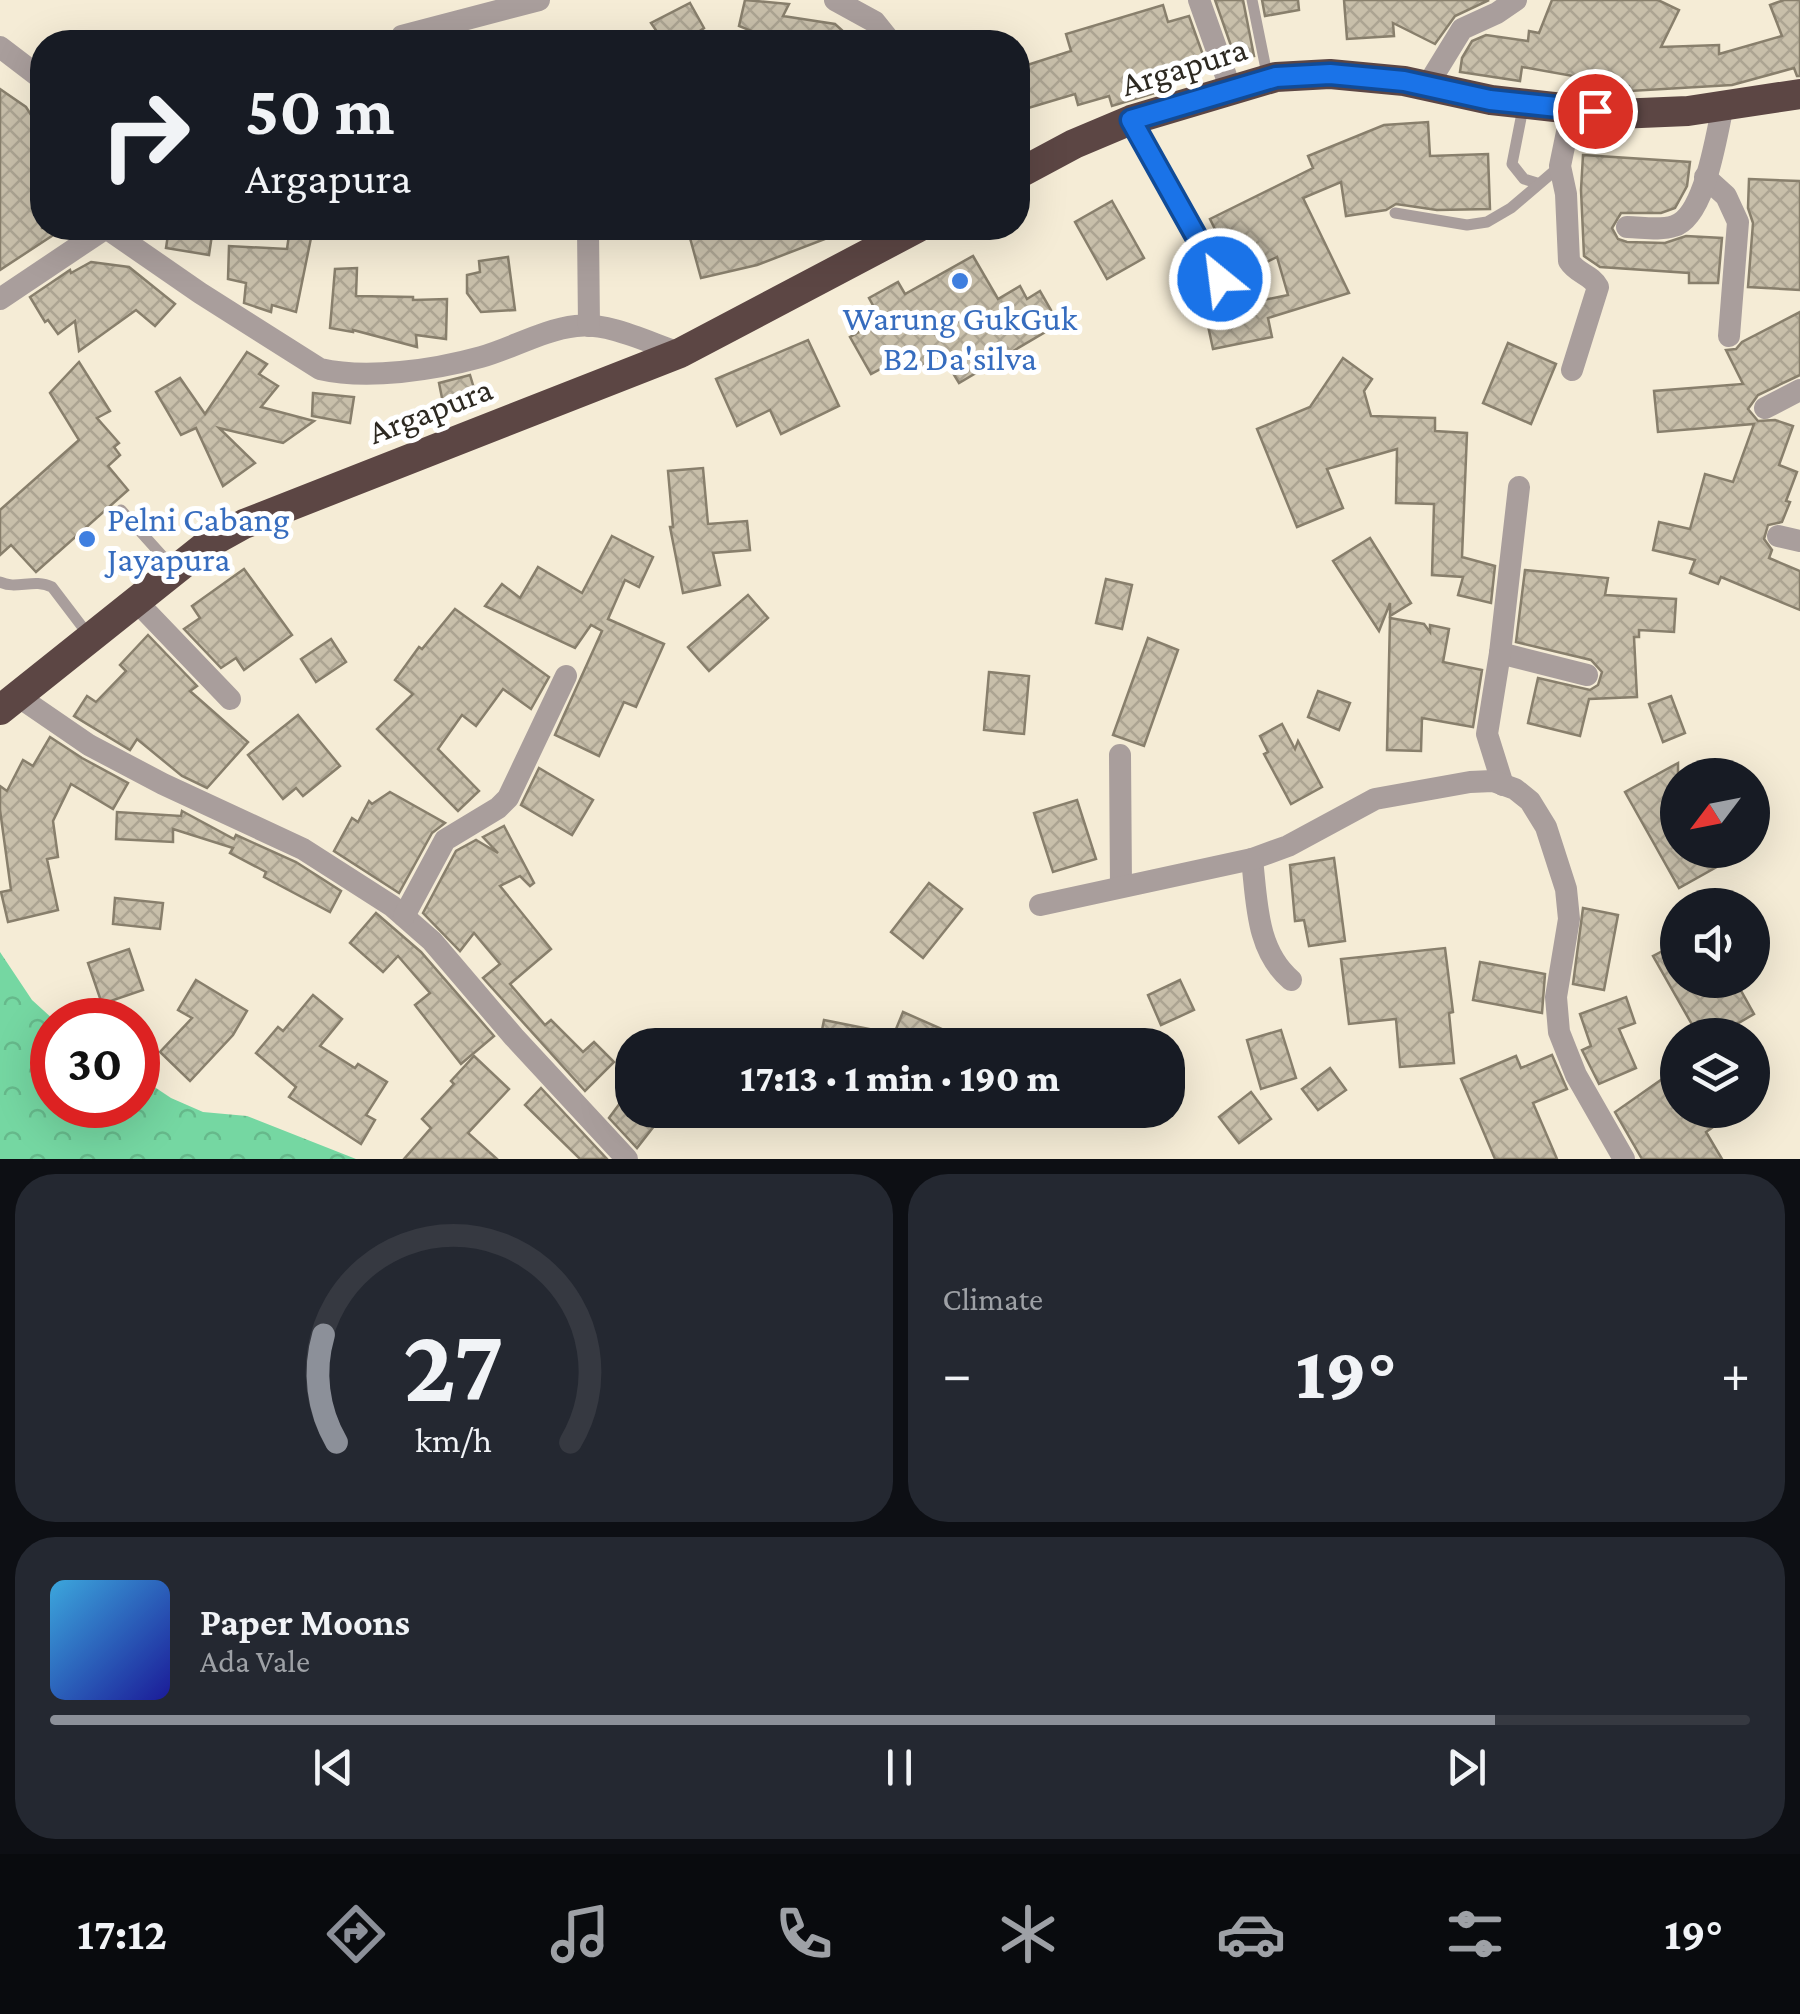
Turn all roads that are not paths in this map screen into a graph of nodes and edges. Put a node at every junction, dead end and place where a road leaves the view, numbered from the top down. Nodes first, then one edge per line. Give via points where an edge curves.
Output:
1 (539, 0) edge
2 (835, 0) edge
3 (1199, 0) edge
4 (1252, 0) edge
5 (1516, 0) edge
6 (425, 30) edge
7 (881, 30) edge
8 (0, 47) edge
9 (30, 70) edge
10 (1268, 79) junction
11 (1427, 86) junction
12 (1231, 90) junction
13 (1800, 94) edge
14 (1524, 103) junction
15 (1723, 106) junction
16 (1572, 108) junction
17 (1131, 120) junction
18 (1560, 166) junction
19 (1030, 168) edge
20 (1705, 177) junction
21 (1537, 183) junction
22 (1394, 213) dead end
23 (1626, 227) dead end
24 (88, 240) edge
25 (123, 240) edge
26 (588, 240) edge
27 (894, 240) edge
28 (1220, 279) dead end
29 (0, 300) edge
30 (590, 326) junction
31 (1729, 336) dead end
32 (680, 353) junction
33 (1572, 370) dead end
34 (1800, 390) edge
35 (1765, 408) dead end
36 (1519, 487) dead end
37 (121, 510) dead end
38 (175, 570) junction
39 (0, 582) edge
40 (136, 601) junction
41 (90, 637) junction
42 (1500, 652) junction
43 (1587, 675) dead end
44 (566, 676) dead end
45 (230, 699) dead end
46 (9, 704) edge
47 (1120, 755) dead end
48 (1503, 785) junction
49 (1252, 859) junction
50 (1121, 886) junction
51 (1040, 905) dead end
52 (404, 916) junction
53 (1291, 980) dead end
54 (627, 1159) edge
55 (1624, 1159) edge

1 - 6 street
2 - 7 street
3 - 12 street
4 - 10 lane
5 - 11 street via 1462,29
8 - 9 street
10 - 11 highway, Argapura via 1330,74
10 - 12 highway, Argapura
11 - 14 highway, Argapura
12 - 17 highway, Argapura
13 - 15 highway, Argapura
14 - 16 highway, Argapura
14 - 21 lane via 1512,164
15 - 16 highway, Argapura via 1617,114
15 - 20 street
16 - 18 street
17 - 19 highway, Argapura
17 - 28 street
18 - 21 lane
18 - 33 street via 1569,261 1598,287
20 - 23 street via 1698,205 1680,225
20 - 31 street via 1726,196 1738,222
21 - 22 lane via 1487,222 1466,225
24 - 29 street
25 - 30 street via 320,369 343,374 479,358 553,331
26 - 30 street
27 - 32 highway, Argapura
30 - 32 street
32 - 38 highway, Argapura via 277,508 208,544
34 - 35 street
36 - 42 street
37 - 38 lane
38 - 40 highway, Argapura
39 - 41 lane via 52,587
40 - 41 highway, Argapura
40 - 45 street
41 - 46 highway, Argapura
42 - 43 street
42 - 48 street via 1487,734
44 - 52 street via 508,798 445,840
46 - 52 street via 303,849
47 - 50 street
48 - 49 street via 1470,782 1375,799
48 - 55 street via 1530,801 1557,856 1569,919 1556,997 1559,1032
49 - 50 street
49 - 53 street via 1266,947
50 - 51 street
52 - 54 street

